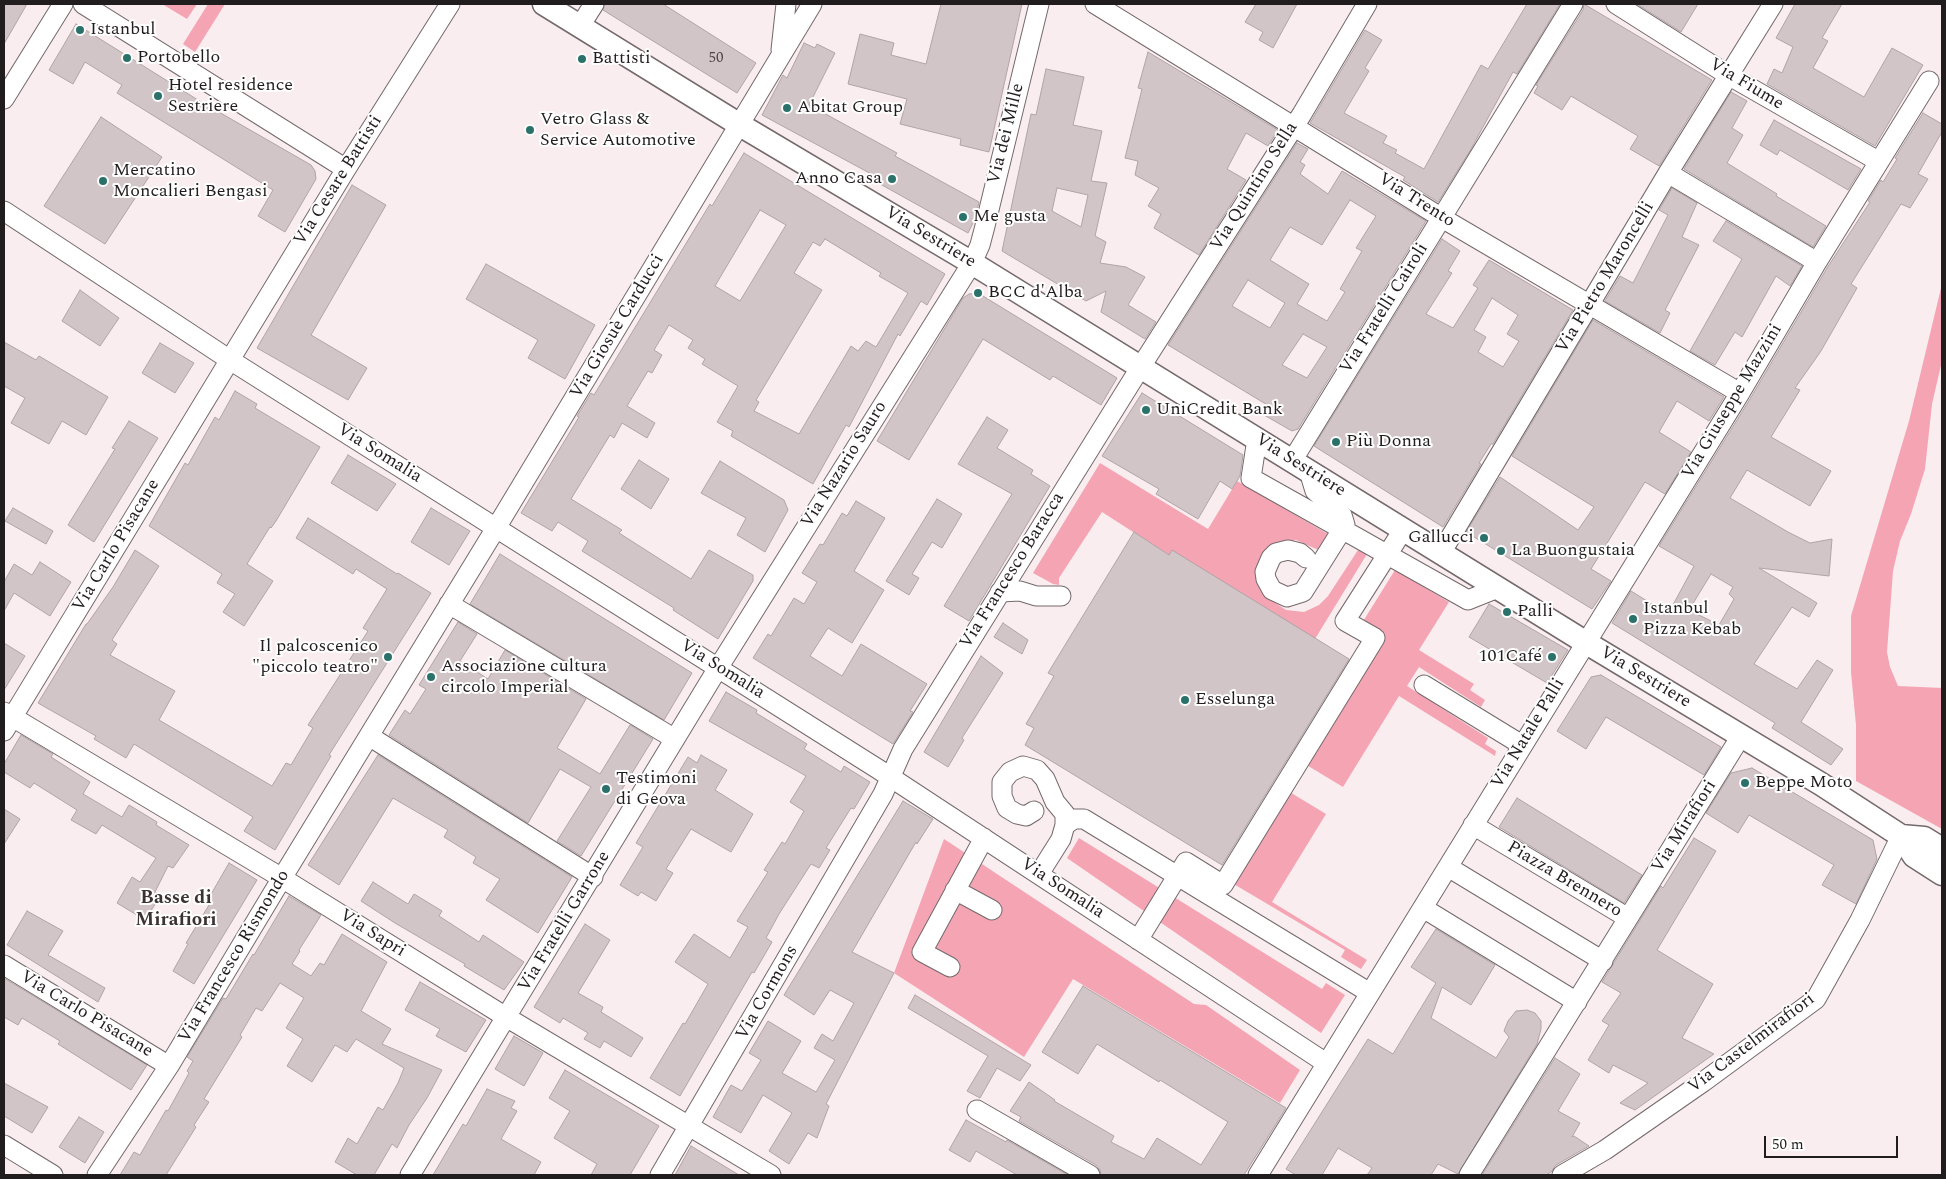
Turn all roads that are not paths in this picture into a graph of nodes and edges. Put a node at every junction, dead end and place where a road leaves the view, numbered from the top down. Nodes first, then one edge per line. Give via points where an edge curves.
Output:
1 (63, 4) edge
2 (83, 4) edge
3 (450, 4) edge
4 (544, 4) edge
5 (594, 4) edge
6 (786, 4) edge
7 (812, 4) edge
8 (1039, 4) edge
9 (1095, 4) edge
10 (1572, 4) edge
11 (1616, 4) edge
12 (1773, 4) edge
13 (1360, 6) edge
14 (580, 26) junction
15 (781, 56) junction
16 (1728, 75) junction
17 (1928, 81) dead end
18 (4, 99) edge
19 (740, 125) junction
20 (1295, 125) junction
21 (1878, 161) junction
22 (346, 169) junction
23 (1668, 173) junction
24 (4, 211) edge
25 (1442, 218) junction
26 (1817, 262) junction
27 (972, 263) junction
28 (1589, 305) junction
29 (230, 360) junction
30 (1140, 368) junction
31 (1740, 393) junction
32 (1257, 439) junction
33 (1301, 466) junction
34 (496, 528) junction
35 (1343, 529) junction
36 (1403, 530) junction
37 (1441, 553) junction
38 (1387, 554) junction
39 (1306, 558) dead end
40 (1498, 588) junction
41 (1000, 592) junction
42 (1061, 596) dead end
43 (449, 604) junction
44 (1585, 642) junction
45 (718, 668) junction
46 (1424, 684) dead end
47 (6, 720) edge
48 (369, 736) junction
49 (1741, 736) junction
50 (675, 739) junction
51 (1522, 745) junction
52 (890, 777) junction
53 (1034, 811) dead end
54 (1066, 825) junction
55 (1473, 825) junction
56 (1901, 836) junction
57 (984, 838) junction
58 (1942, 849) edge
59 (1448, 867) junction
60 (1039, 874) junction
61 (1942, 874) edge
62 (1179, 875) junction
63 (593, 877) junction
64 (282, 878) junction
65 (955, 890) junction
66 (1422, 908) junction
67 (992, 910) dead end
68 (1628, 918) junction
69 (1138, 940) junction
70 (1602, 961) junction
71 (4, 965) edge
72 (950, 967) dead end
73 (1370, 993) junction
74 (1578, 1002) junction
75 (506, 1018) junction
76 (1326, 1063) junction
77 (169, 1066) junction
78 (977, 1110) dead end
79 (690, 1126) junction
80 (4, 1145) edge
81 (53, 1175) edge
82 (97, 1175) edge
83 (410, 1175) edge
84 (660, 1175) edge
85 (771, 1175) edge
86 (1090, 1175) edge
87 (1258, 1175) edge
88 (1469, 1175) edge
89 (1562, 1175) edge

1 - 18 street
2 - 22 street
3 - 22 street, Via Cesare Battisti
4 - 14 main road, Via Sestriere
5 - 14 street
6 - 15 street
7 - 15 street, Via Giosuè Carducci
8 - 27 street, Via dei Mille via 985,226
9 - 20 street, Via Trento
10 - 25 street, Via Fratelli Cairoli
11 - 16 street, Via Fiume
12 - 16 street, Via Pietro Maroncelli
13 - 20 street, Via Quintino Sella
14 - 19 main road, Via Sestriere
15 - 19 street, Via Giosuè Carducci
16 - 21 street, Via Fiume
16 - 23 street, Via Pietro Maroncelli
17 - 21 street, Via Giuseppe Mazzini
19 - 27 main road, Via Sestriere
19 - 34 street, Via Giosuè Carducci
20 - 25 street, Via Trento
20 - 30 street, Via Quintino Sella
21 - 26 street, Via Giuseppe Mazzini
22 - 29 street, Via Cesare Battisti
23 - 26 street
23 - 28 street, Via Pietro Maroncelli
24 - 29 street, Via Somalia
25 - 28 street, Via Trento
25 - 33 street, Via Fratelli Cairoli
26 - 31 street, Via Giuseppe Mazzini
27 - 30 main road, Via Sestriere
27 - 45 street, Via Nazario Sauro
28 - 31 street, Via Trento
28 - 37 street, Via Pietro Maroncelli
29 - 34 street, Via Somalia
29 - 47 street, Via Carlo Pisacane
30 - 32 main road, Via Sestriere
30 - 41 street, Via Francesco Baracca
31 - 44 street, Via Giuseppe Mazzini
32 - 33 main road, Via Sestriere
32 - 35 street via 1252,478
33 - 35 street via 1315,491 1342,515
33 - 36 main road, Via Sestriere
34 - 43 street, Via Francesco Rismondo
34 - 45 street, Via Somalia
35 - 38 street
35 - 39 street via 1303,592 1287,597 1272,590 1265,572 1276,553 1288,550
36 - 37 main road, Via Sestriere
36 - 38 street
37 - 40 main road, Via Sestriere
38 - 40 street via 1468,600
38 - 62 street via 1345,621 1375,638 1223,885 1186,862
40 - 44 main road, Via Sestriere
41 - 42 street via 1020,590 1036,596
41 - 52 street, Via Francesco Baracca via 903,749
43 - 48 street, Via Francesco Rismondo
43 - 50 street
44 - 49 main road, Via Sestriere
44 - 51 street, Via Natale Palli
45 - 50 street, Via Fratelli Garrone
45 - 52 street, Via Somalia
46 - 51 street
47 - 64 street, Via Sapri
48 - 63 street
48 - 64 street, Via Francesco Rismondo
49 - 56 main road, Via Sestriere
49 - 68 street, Via Mirafiori
50 - 63 street, Via Fratelli Garrone
51 - 55 street, Via Natale Palli
52 - 57 street, Via Somalia
52 - 79 street, Via Cormons via 881,799
53 - 54 street via 1026,816 1017,814 1007,808 1002,796 1002,782 1010,772 1023,766 1037,770 1045,779 1064,814
54 - 60 street
54 - 62 street via 1074,819 1084,819
55 - 59 street
55 - 68 street, Piazza Brennero
56 - 58 main road via 1924,838
56 - 61 main road via 1914,856
56 - 89 street, Via Castelmirafiori via 1860,920 1816,998 1703,1082 1605,1150
57 - 60 street, Via Somalia
57 - 65 street
59 - 66 street
59 - 70 street
60 - 69 street, Via Somalia
62 - 69 street
62 - 73 street
63 - 75 street, Via Fratelli Garrone
64 - 75 street, Via Sapri
64 - 77 street, Via Francesco Rismondo
65 - 67 street
65 - 72 street via 922,952
66 - 73 street
66 - 74 street
68 - 70 street, Piazza Brennero
69 - 76 street, Via Somalia
70 - 74 street, Piazza Brennero
71 - 77 street, Via Carlo Pisacane
73 - 76 street
74 - 88 street
75 - 79 street, Via Sapri
75 - 83 street, Via Fratelli Garrone
76 - 87 street
77 - 82 street, Via Francesco Rismondo
78 - 86 street
79 - 84 street
79 - 85 street
80 - 81 street

